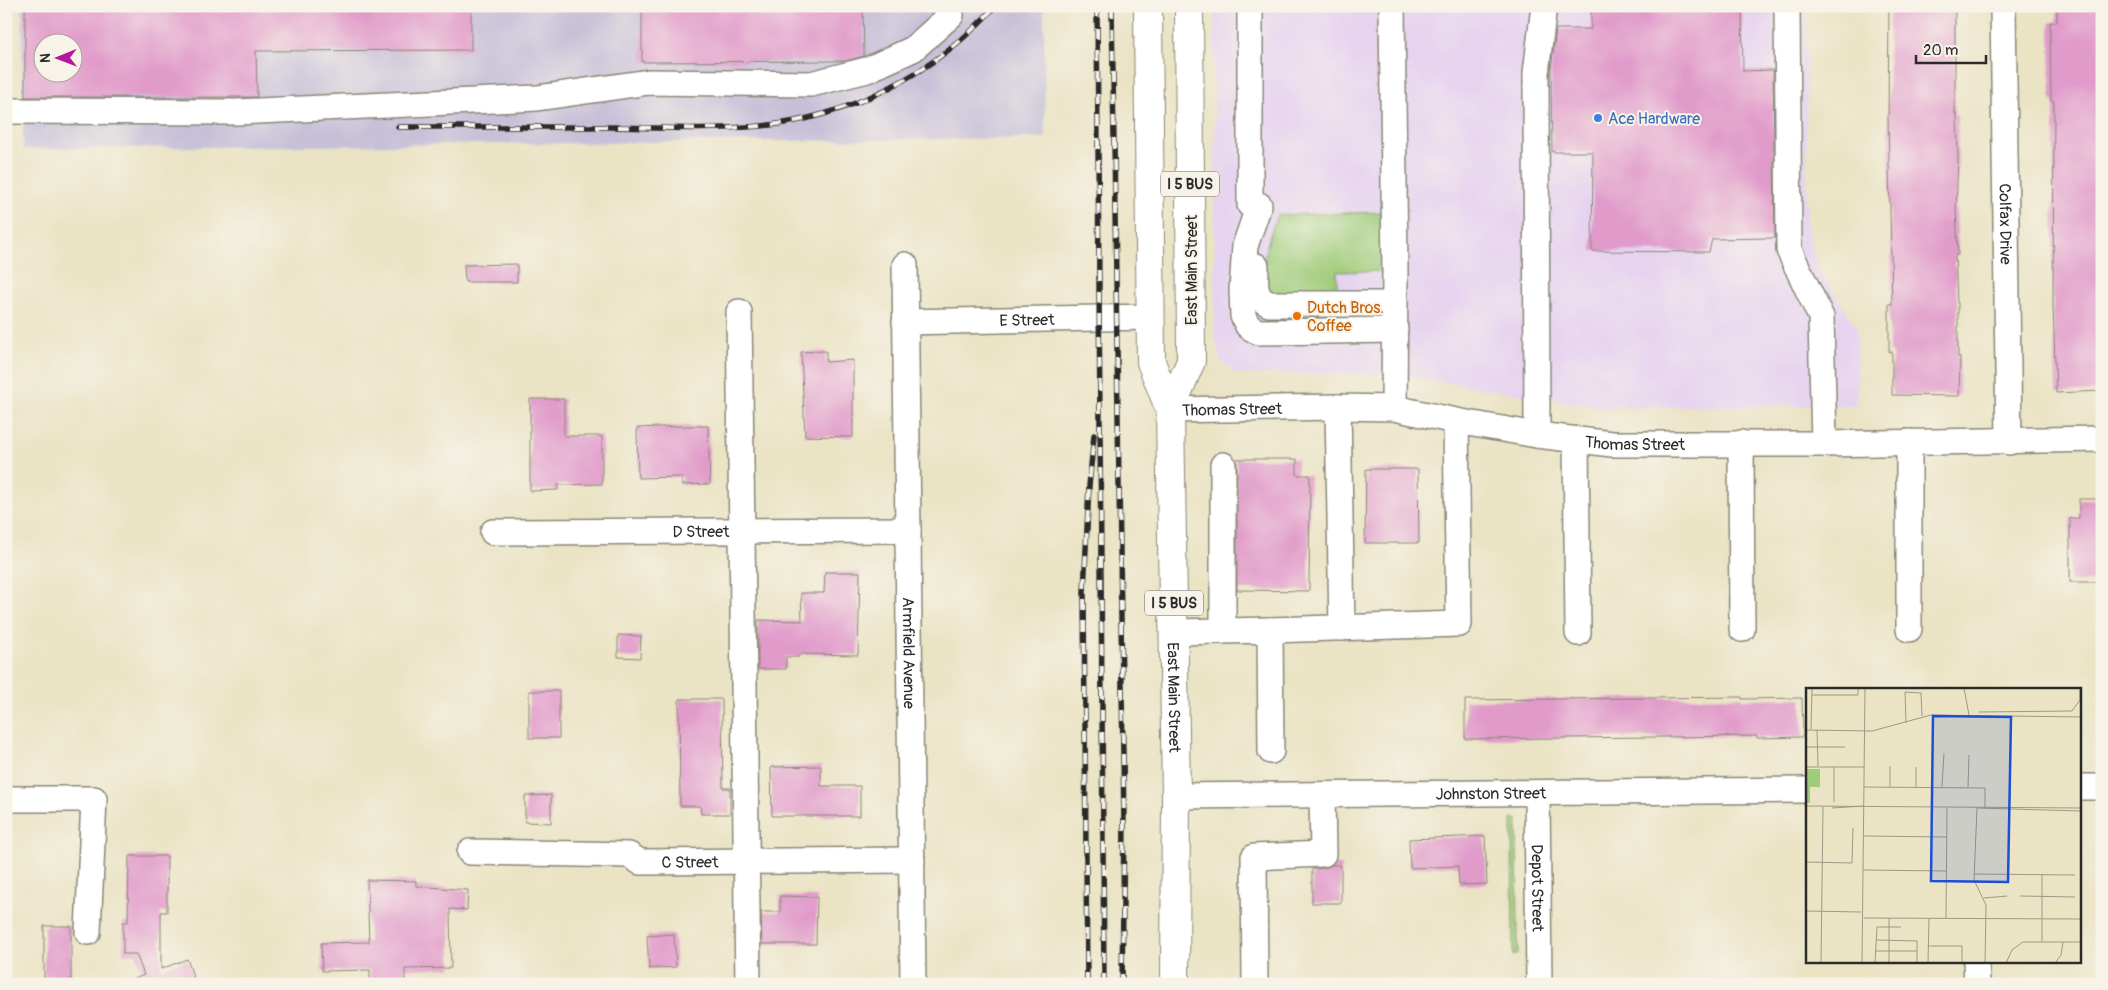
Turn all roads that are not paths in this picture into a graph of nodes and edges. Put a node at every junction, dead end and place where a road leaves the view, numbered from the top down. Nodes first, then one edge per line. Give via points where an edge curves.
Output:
1 (1148, 6) edge
2 (1189, 6) edge
3 (1250, 6) edge
4 (1392, 6) edge
5 (1544, 6) edge
6 (1787, 6) edge
7 (2003, 6) edge
8 (951, 15) dead end
9 (6, 111) edge
10 (1261, 205) junction
11 (905, 265) dead end
12 (1395, 304) junction
13 (739, 312) dead end
14 (1151, 316) junction
15 (905, 322) junction
16 (1395, 330) junction
17 (1338, 407) junction
18 (1394, 408) junction
19 (1170, 410) junction
20 (1456, 421) junction
21 (1537, 435) junction
22 (2102, 439) edge
23 (1576, 440) junction
24 (1909, 442) junction
25 (2009, 442) junction
26 (1741, 443) junction
27 (1824, 444) junction
28 (1223, 465) dead end
29 (908, 530) junction
30 (742, 531) junction
31 (493, 532) dead end
32 (1342, 628) junction
33 (1742, 629) dead end
34 (1909, 629) dead end
35 (1270, 630) junction
36 (1223, 631) junction
37 (1174, 632) junction
38 (1578, 633) dead end
39 (1271, 751) dead end
40 (2080, 787) edge
41 (2102, 787) edge
42 (1806, 790) edge
43 (1538, 793) junction
44 (1322, 795) junction
45 (1176, 796) junction
46 (6, 799) edge
47 (470, 852) dead end
48 (912, 860) junction
49 (746, 861) junction
50 (88, 932) dead end
51 (1976, 962) edge
52 (748, 984) edge
53 (913, 984) edge
54 (1175, 984) edge
55 (1255, 984) edge
56 (1539, 984) edge
57 (1977, 984) edge

1 - 14 main road, East Main Street / I 5 BUS
2 - 19 main road, East Main Street / I 5 BUS via 1191,361
3 - 10 street
4 - 12 street
5 - 21 street via 1536,73
6 - 27 street via 1789,250 1821,317
7 - 25 street, Colfax Drive
8 - 9 street via 913,49 867,70 811,84 649,82 537,98 237,112
10 - 12 street via 1256,263 1256,291 1260,300 1269,304
10 - 16 street via 1245,246 1242,290 1243,316 1248,326 1258,332
11 - 15 street, Armfield Avenue
12 - 16 street
13 - 30 street
14 - 15 street, E Street
14 - 19 main road, East Main Street / I 5 BUS via 1151,362
15 - 29 street, Armfield Avenue
16 - 18 street
17 - 18 street, Thomas Street
17 - 19 street, Thomas Street
17 - 32 street
18 - 20 street, Thomas Street
19 - 37 main road, East Main Street / I 5 BUS
20 - 21 street, Thomas Street
20 - 32 street via 1459,624
21 - 23 street, Thomas Street
22 - 25 street, Thomas Street
23 - 26 street, Thomas Street via 1612,444
23 - 38 street
24 - 25 street, Thomas Street
24 - 27 street, Thomas Street
24 - 34 street
26 - 27 street, Thomas Street
26 - 33 street
28 - 36 street
29 - 30 street, D Street
29 - 48 street, Armfield Avenue
30 - 31 street, D Street
30 - 49 street
32 - 35 street
35 - 36 street
35 - 39 street
36 - 37 street
37 - 45 main road, East Main Street / I 5 BUS
40 - 41 street
42 - 43 street, Johnston Street
43 - 44 street, Johnston Street
43 - 56 street, Depot Street
44 - 45 street, Johnston Street
44 - 55 street via 1323,854 1254,857
45 - 54 main road, East Main Street / I 5 BUS
46 - 50 street via 94,799
47 - 49 street, C Street via 629,855 640,862
48 - 49 street, C Street
48 - 53 street, Armfield Avenue
49 - 52 street
51 - 57 street

